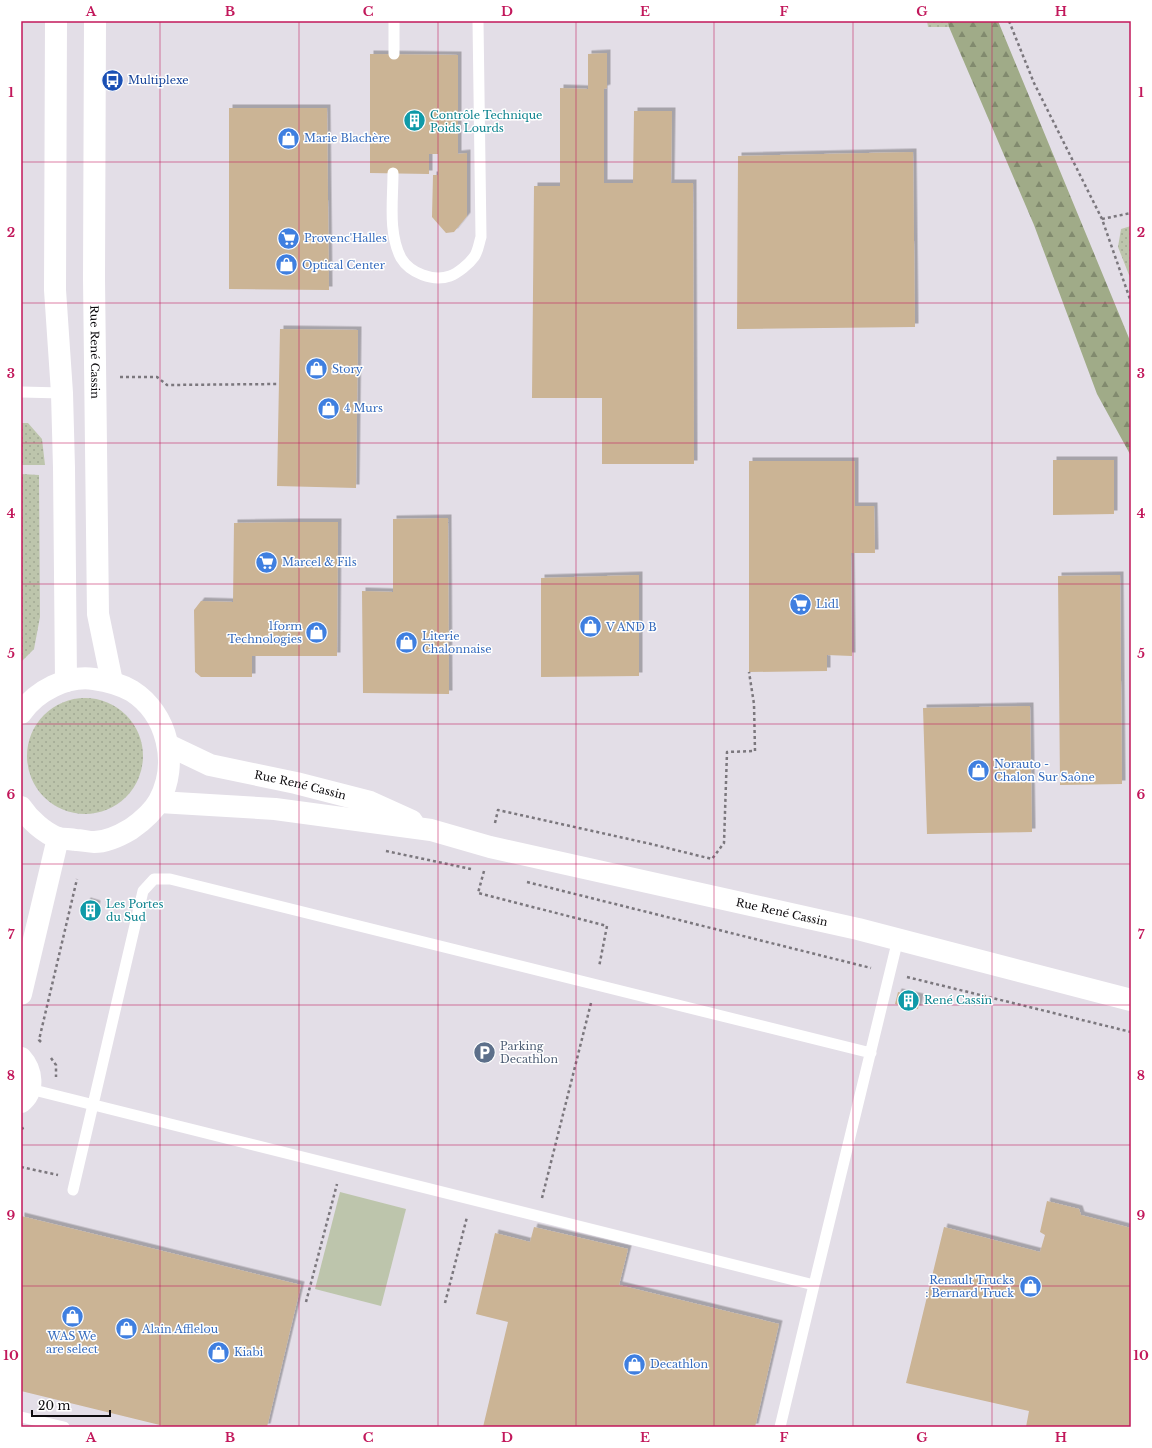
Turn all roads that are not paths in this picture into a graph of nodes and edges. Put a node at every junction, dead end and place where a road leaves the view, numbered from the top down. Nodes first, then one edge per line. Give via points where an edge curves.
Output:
1 (56, 21) edge
2 (95, 21) edge
3 (394, 21) edge
4 (478, 21) edge
5 (394, 54) dead end
6 (393, 173) dead end
7 (21, 392) edge
8 (62, 393) junction
9 (66, 681) junction
10 (112, 682) junction
11 (21, 713) edge
12 (168, 745) junction
13 (158, 802) junction
14 (21, 807) edge
15 (431, 830) junction
16 (58, 838) junction
17 (898, 939) junction
18 (21, 994) edge
19 (1131, 1000) edge
20 (871, 1053) junction
21 (21, 1058) edge
22 (26, 1095) edge
23 (93, 1105) junction
24 (73, 1190) dead end
25 (814, 1285) junction
26 (21, 1416) edge
27 (64, 1427) edge
28 (780, 1427) edge

1 - 8 main road via 55,290
2 - 10 main road, Rue René Cassin via 98,614
3 - 5 lane
4 - 6 lane via 481,237 475,256 464,267 450,276 433,278 415,272 402,259 395,242 393,226
7 - 8 lane
8 - 9 main road
9 - 10 main road via 89,679
9 - 11 main road via 44,690 26,705
10 - 12 main road via 132,692 149,706 161,724
12 - 13 main road via 168,774
12 - 15 main road, Rue René Cassin via 210,765 370,802
13 - 15 main road, Rue René Cassin via 275,809
13 - 16 main road via 142,821 120,836 96,842
14 - 16 main road via 27,816
15 - 17 main road, Rue René Cassin via 490,847
16 - 18 main road
17 - 19 main road, Rue René Cassin
17 - 20 lane
20 - 23 lane via 170,879 154,879 144,891
20 - 25 lane
21 - 22 main road via 27,1064 31,1076
22 - 23 lane via 52,1094
23 - 24 lane
23 - 25 lane
25 - 28 lane
26 - 27 lane

